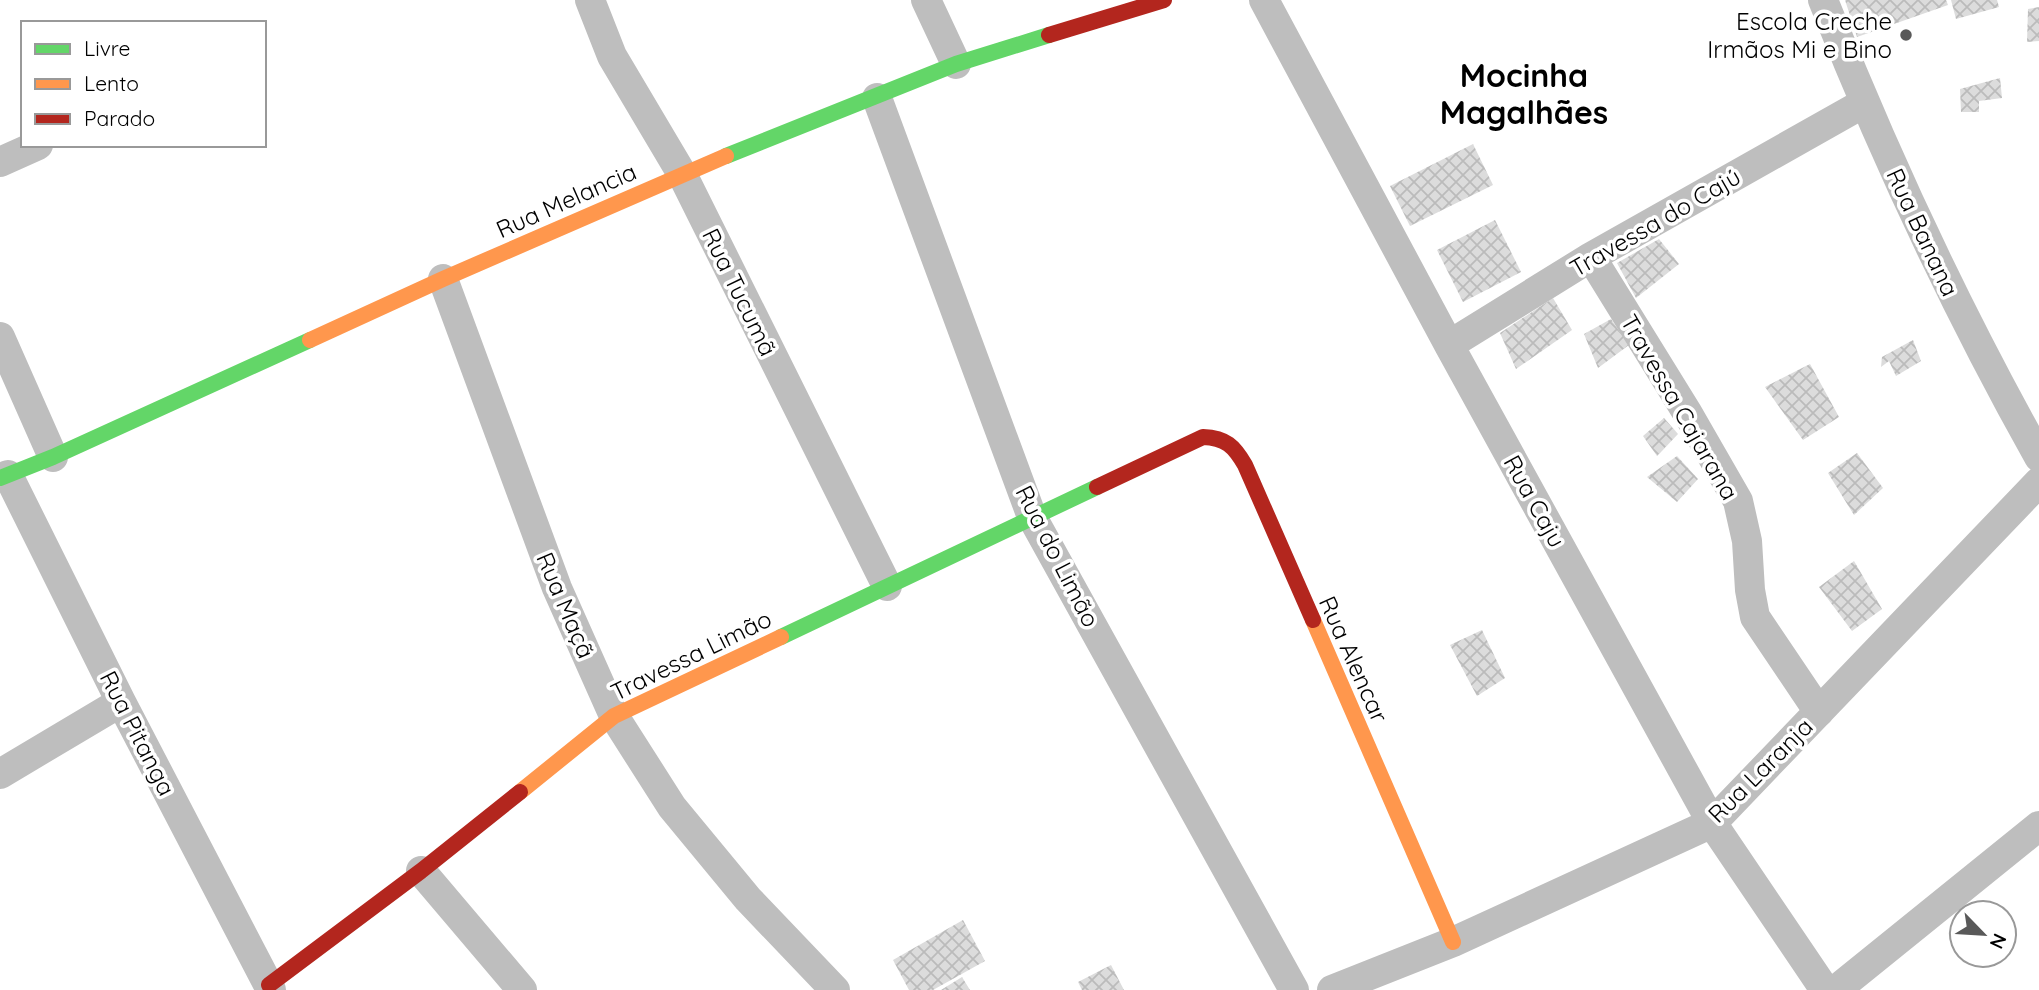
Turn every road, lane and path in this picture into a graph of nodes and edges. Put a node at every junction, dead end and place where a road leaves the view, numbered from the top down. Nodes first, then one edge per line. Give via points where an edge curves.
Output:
1 (590, 0) edge
2 (926, 0) edge
3 (1164, 0) edge
4 (1264, 0) edge
5 (1823, 0) edge
6 (956, 64) junction
7 (877, 98) junction
8 (1864, 103) junction
9 (34, 147) edge
10 (0, 162) edge
11 (682, 174) junction
12 (1591, 257) junction
13 (443, 279) junction
14 (0, 337) edge
15 (1449, 345) junction
16 (1183, 447) joint
17 (53, 457) junction
18 (2039, 457) edge
19 (4, 476) edge
20 (2039, 482) edge
21 (1032, 517) junction
22 (887, 586) junction
23 (121, 702) junction
24 (1819, 712) junction
25 (614, 716) junction
26 (0, 774) edge
27 (1712, 823) junction
28 (2039, 825) edge
29 (421, 871) junction
30 (1453, 942) junction
31 (270, 988) edge
32 (522, 990) edge
33 (835, 990) edge
34 (1294, 990) edge
35 (1332, 990) edge
36 (1825, 990) edge
37 (1836, 990) edge

1 - 11 street, Rua Tucumã via 612,57
2 - 6 street
3 - 6 street, Rua Melancia
4 - 15 street, Rua Caju
5 - 8 street, Rua Banana
6 - 7 street, Rua Melancia
7 - 11 street, Rua Melancia
7 - 21 street, Rua do Limão
8 - 12 street, Travessa do Cajú
8 - 18 street, Rua Banana via 1941,271
9 - 10 street
11 - 13 street, Rua Melancia
11 - 22 street, Rua Tucumã
12 - 15 street, Travessa do Cajú
12 - 24 street, Travessa Cajarana via 1738,501 1755,617
13 - 17 street, Rua Melancia
13 - 25 street, Rua Maçã via 557,588
14 - 17 street
15 - 27 street, Rua Caju
16 - 21 street, Travessa Limão
16 - 30 street, Rua Alencar via 1203,437 1220,437 1233,444 1245,465
17 - 19 street, Rua Melancia
19 - 23 street, Rua Pitanga
20 - 24 street, Rua Laranja
21 - 22 street, Travessa Limão
21 - 34 street, Rua do Limão
22 - 25 street, Travessa Limão
23 - 26 street
23 - 31 street, Rua Pitanga
24 - 27 street, Rua Laranja
25 - 29 street, Travessa Limão
25 - 33 street, Rua Maçã via 672,807 748,900
27 - 30 street, Rua Laranja
27 - 36 street, Rua Caju
28 - 37 street
29 - 31 street, Travessa Limão
29 - 32 street
30 - 35 street, Rua Laranja

